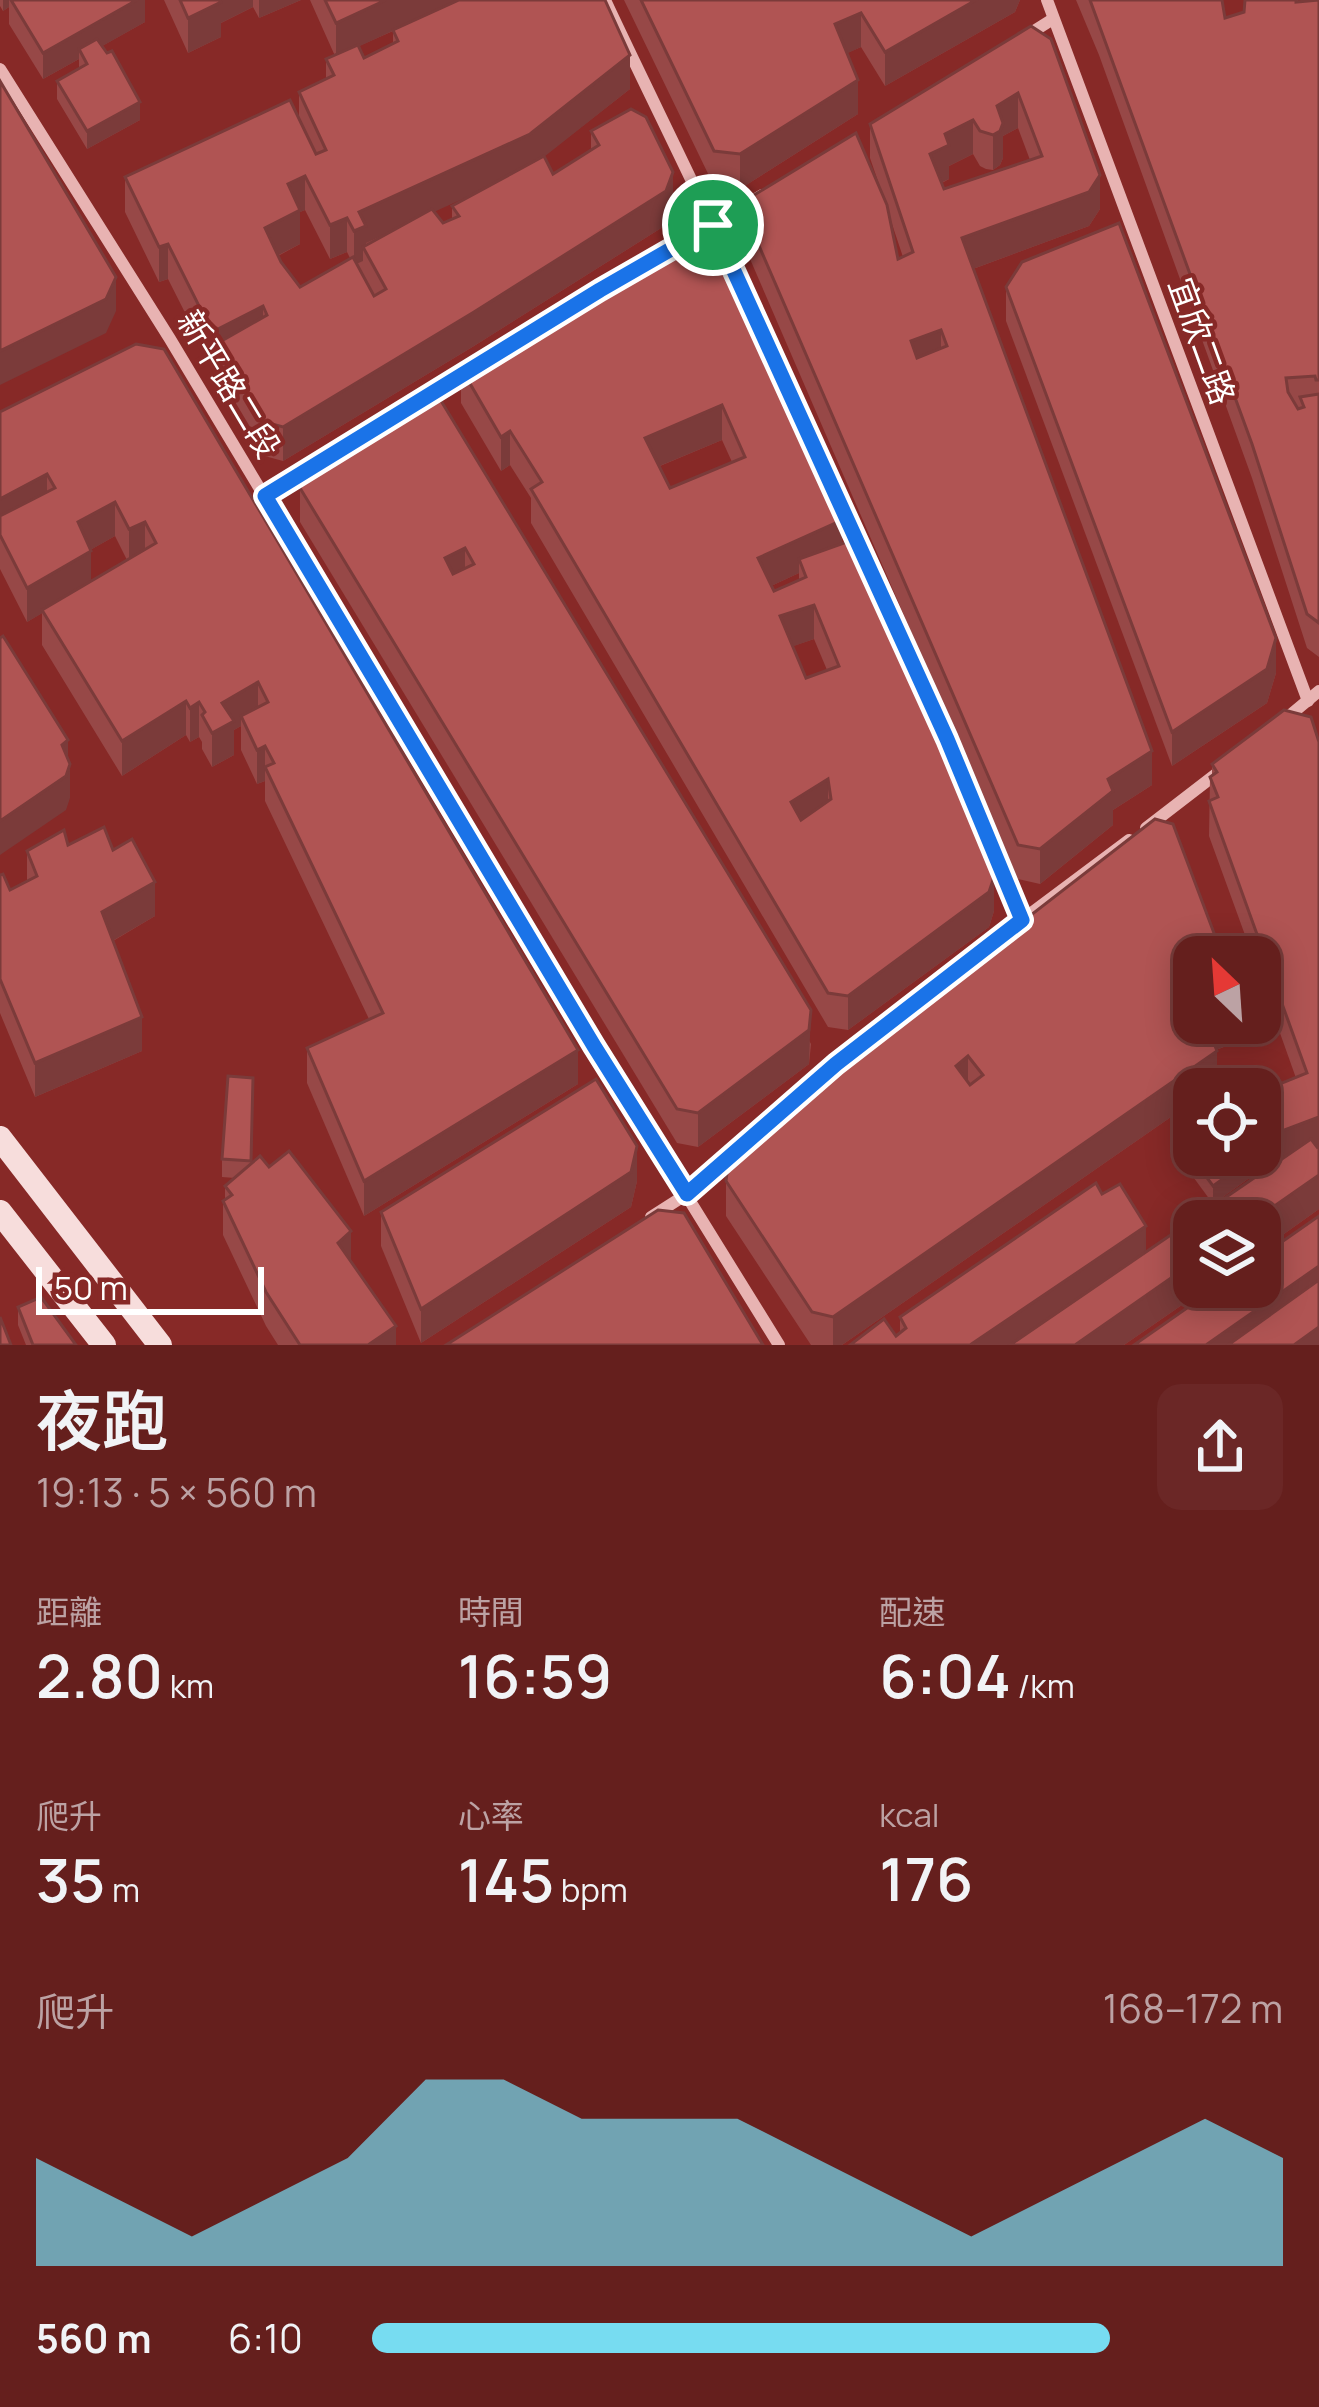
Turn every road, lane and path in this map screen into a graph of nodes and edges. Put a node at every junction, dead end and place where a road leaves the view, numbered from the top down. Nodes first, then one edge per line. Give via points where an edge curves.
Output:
1 (605, 0) edge
2 (1047, 0) edge
3 (1053, 19) junction
4 (1013, 43) edge
5 (0, 69) edge
6 (773, 189) edge
7 (713, 225) junction
8 (694, 236) edge
9 (170, 339) junction
10 (149, 349) edge
11 (489, 358) edge
12 (418, 401) edge
13 (322, 460) edge
14 (265, 496) junction
15 (1314, 696) edge
16 (1265, 735) edge
17 (1231, 762) edge
18 (1022, 920) junction
19 (786, 1108) edge
20 (753, 1136) edge
21 (0, 1138) edge
22 (687, 1194) junction
23 (0, 1212) edge
24 (648, 1219) edge
25 (104, 1345) edge
26 (160, 1345) edge
27 (779, 1345) edge

1 - 7 street
2 - 3 street, 宜欣二路
3 - 4 street
3 - 15 street, 宜欣二路
5 - 9 street, 新平路二段
6 - 7 street
7 - 8 street
7 - 18 street
9 - 10 street
9 - 14 street, 新平路二段
11 - 12 street
13 - 14 street
14 - 22 street, 新平路二段
15 - 16 street
17 - 18 street
18 - 19 street
20 - 22 street
21 - 26 street
22 - 24 street
22 - 27 street, 新平路二段
23 - 25 street

